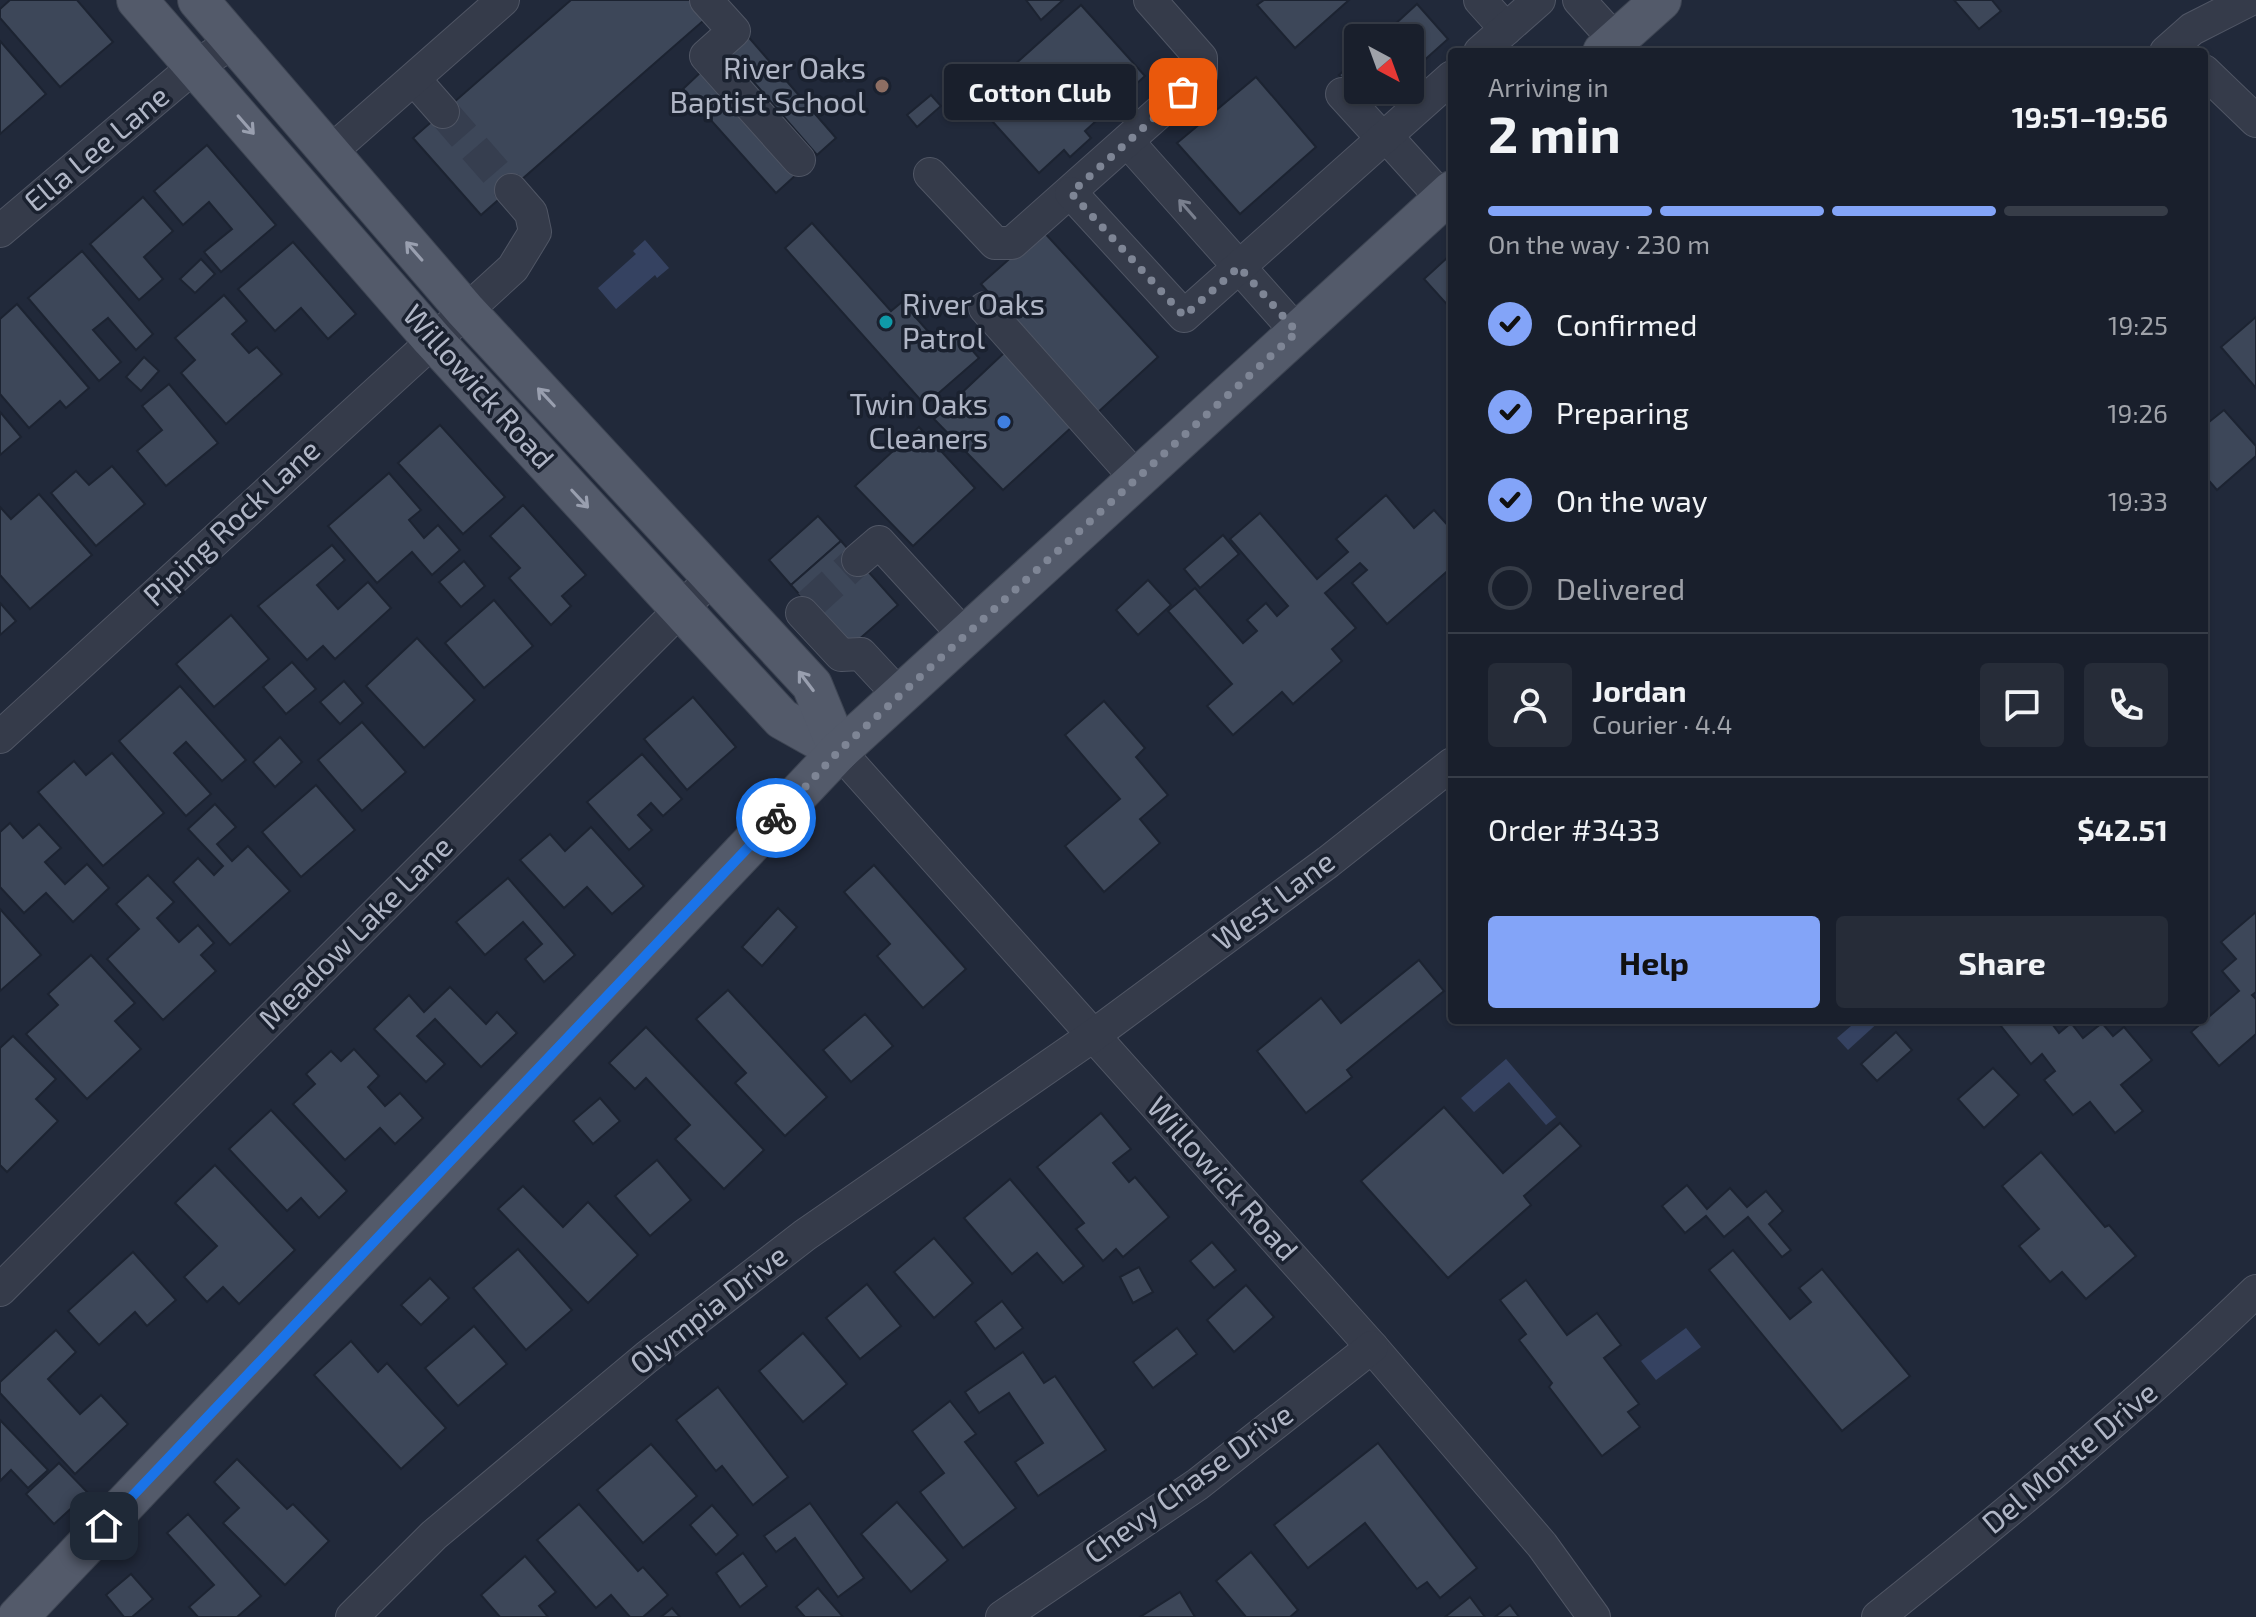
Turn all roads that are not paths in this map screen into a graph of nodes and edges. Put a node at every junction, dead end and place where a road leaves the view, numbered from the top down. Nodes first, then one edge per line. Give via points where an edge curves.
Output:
1 (137, 0) edge
2 (503, 0) edge
3 (706, 0) edge
4 (1150, 0) edge
5 (1480, 0) edge
6 (1539, 0) edge
7 (1579, 0) edge
8 (1661, 0) edge
9 (2249, 0) edge
10 (201, 3) edge
11 (2208, 9) edge
12 (1506, 29) junction
13 (234, 42) junction
14 (1609, 46) edge
15 (1485, 48) edge
16 (2179, 48) edge
17 (195, 66) junction
18 (2208, 75) edge
19 (414, 79) junction
20 (1448, 81) edge
21 (1342, 94) dead end
22 (443, 112) tunnel mouth
23 (2256, 121) edge
24 (1384, 137) junction
25 (1128, 142) junction
26 (329, 153) junction
27 (799, 160) dead end
28 (930, 174) dead end
29 (511, 190) tunnel mouth
30 (1071, 193) junction
31 (1448, 195) edge
32 (0, 231) edge
33 (1239, 267) junction
34 (985, 308) dead end
35 (465, 310) junction
36 (1297, 332) junction
37 (432, 339) junction
38 (1137, 479) junction
39 (858, 560) tunnel mouth
40 (713, 577) junction
41 (680, 607) junction
42 (965, 636) junction
43 (771, 641) junction
44 (900, 696) junction
45 (0, 737) edge
46 (839, 751) junction
47 (1448, 767) edge
48 (1094, 1035) junction
49 (0, 1290) edge
50 (2256, 1291) edge
51 (1372, 1347) junction
52 (18, 1617) edge
53 (352, 1617) edge
54 (1002, 1617) edge
55 (1594, 1617) edge
56 (1878, 1617) edge

1 - 17 main road, Willowick Road
2 - 19 street
3 - 27 street via 734,31 706,56
4 - 25 street via 1201,58 1201,75
5 - 12 street
6 - 12 street
7 - 14 street
8 - 14 main road
9 - 11 street
10 - 13 main road, Willowick Road
10 - 17 street, Ella Lee Lane
11 - 16 street
12 - 15 street
13 - 17 street, Ella Lee Lane
13 - 26 main road, Willowick Road
17 - 32 street, Ella Lee Lane
17 -> 37 main road, Willowick Road
18 - 23 street
19 - 22 street
19 - 26 street
20 - 24 street
21 - 24 street
24 - 31 street
24 - 33 street
25 - 30 street
33 -> 25 street
35 -> 26 main road, Willowick Road
28 - 30 street via 995,243 1012,243
29 - 35 street, Piping Rock Lane via 531,213 535,232 513,268
30 - 33 street via 1184,316
31 - 36 main road
33 - 36 street
34 - 38 street
35 - 37 street, Piping Rock Lane
40 -> 35 main road, Willowick Road
36 - 38 main road
37 -> 41 main road, Willowick Road
37 - 45 street, Piping Rock Lane
38 - 42 main road
39 - 42 street via 879,542
40 - 41 street, Meadow Lake Lane
40 - 43 main road, Willowick Road
41 - 46 main road, Willowick Road via 782,719
41 - 49 street, Meadow Lake Lane
42 - 44 main road
43 - 44 street via 806,609 841,655 861,654
46 -> 43 main road, Willowick Road via 812,685
44 - 46 main road
46 - 48 street, Willowick Road
46 - 52 main road
47 - 48 street, West Lane
48 - 51 street, Willowick Road
48 - 53 street, Olympia Drive via 805,1235 647,1357 434,1535
50 - 56 street, Del Monte Drive via 2170,1374
51 - 54 street, Chevy Chase Drive via 1198,1484
51 - 55 street, Willowick Road via 1542,1545

